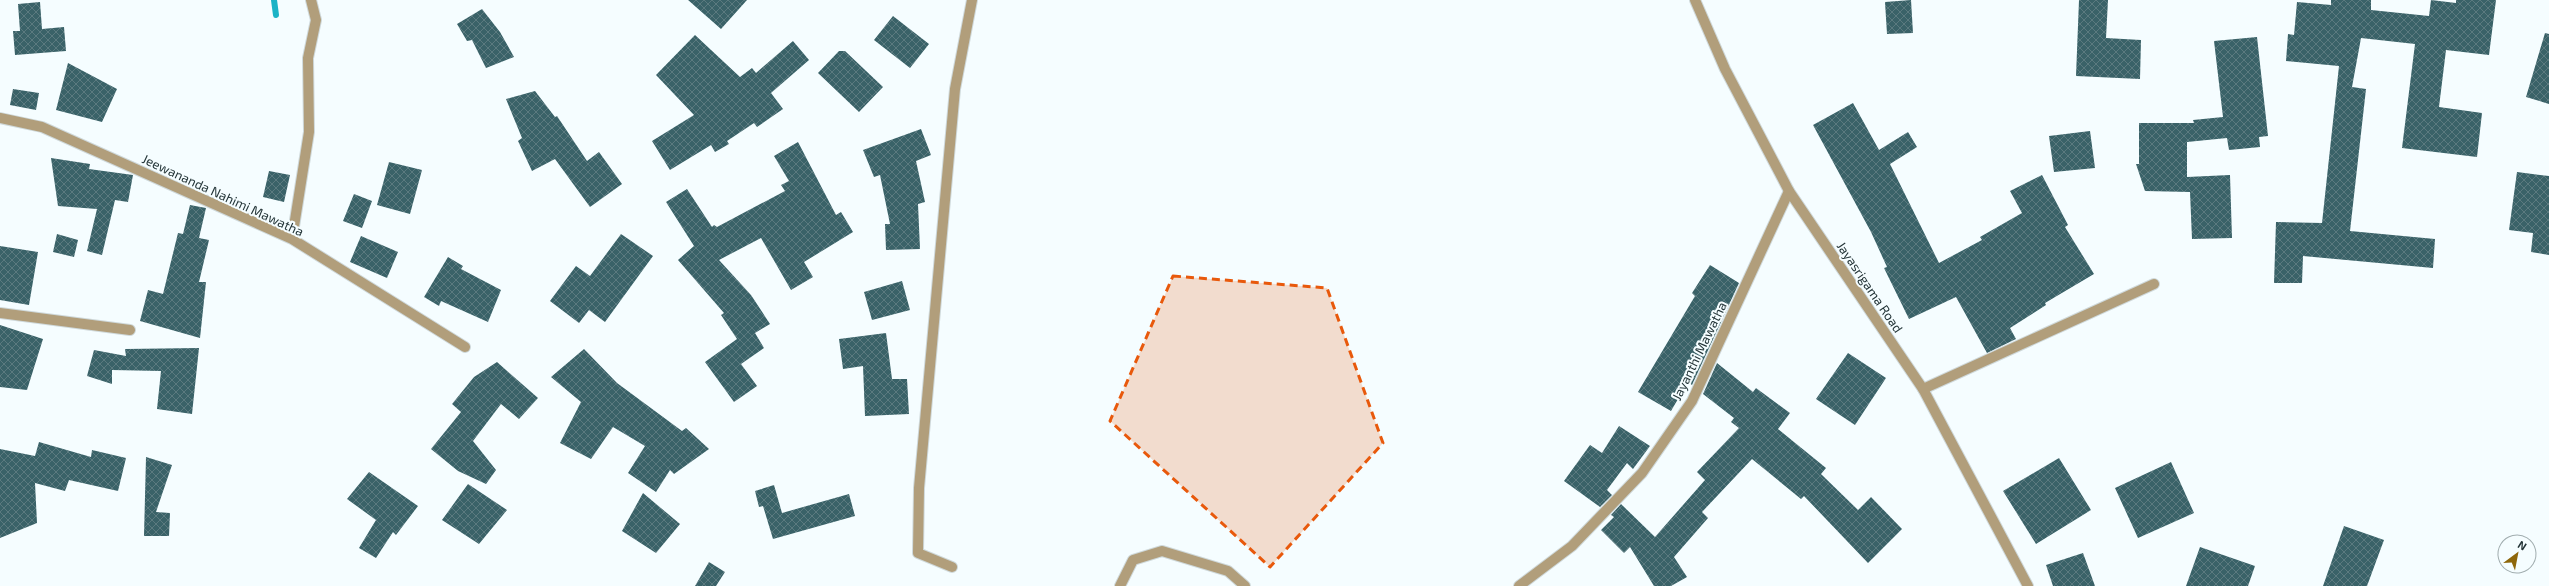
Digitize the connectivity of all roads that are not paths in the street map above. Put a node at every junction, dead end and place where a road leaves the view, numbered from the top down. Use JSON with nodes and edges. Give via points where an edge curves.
{"nodes":[{"id":1,"x":311,"y":0,"type":"edge"},
{"id":2,"x":972,"y":0,"type":"edge"},
{"id":3,"x":1694,"y":0,"type":"edge"},
{"id":4,"x":0,"y":118,"type":"edge"},
{"id":5,"x":1789,"y":190,"type":"junction"},
{"id":6,"x":292,"y":239,"type":"junction"},
{"id":7,"x":2154,"y":284,"type":"dead end"},
{"id":8,"x":0,"y":313,"type":"edge"},
{"id":9,"x":130,"y":330,"type":"dead end"},
{"id":10,"x":465,"y":347,"type":"dead end"},
{"id":11,"x":1923,"y":389,"type":"junction"},
{"id":12,"x":952,"y":567,"type":"dead end"},
{"id":13,"x":1120,"y":586,"type":"edge"},
{"id":14,"x":1245,"y":586,"type":"edge"},
{"id":15,"x":1519,"y":586,"type":"edge"},
{"id":16,"x":2028,"y":586,"type":"edge"}],
"edges":[{"from":1,"to":6,"type":"street","via":[[316,20],[308,58],[309,132]]},
{"from":2,"to":12,"type":"street","via":[[955,89],[919,488],[918,553]]},
{"from":3,"to":5,"type":"street","name":"Jayasrigama Road","via":[[1725,69]]},
{"from":4,"to":6,"type":"street","name":"Jeewananda Nahimi Mawatha","via":[[42,127]]},
{"from":5,"to":11,"type":"street","name":"Jayasrigama Road"},
{"from":5,"to":15,"type":"street","name":"Jayanthi Mawatha","via":[[1692,400],[1642,473],[1572,546]]},
{"from":6,"to":10,"type":"street","name":"Jeewananda Nahimi Mawatha"},
{"from":7,"to":11,"type":"street"},
{"from":8,"to":9,"type":"street"},
{"from":11,"to":16,"type":"street","name":"Jayasrigama Road"},
{"from":13,"to":14,"type":"street","via":[[1133,560],[1162,551],[1228,571]]}]}
